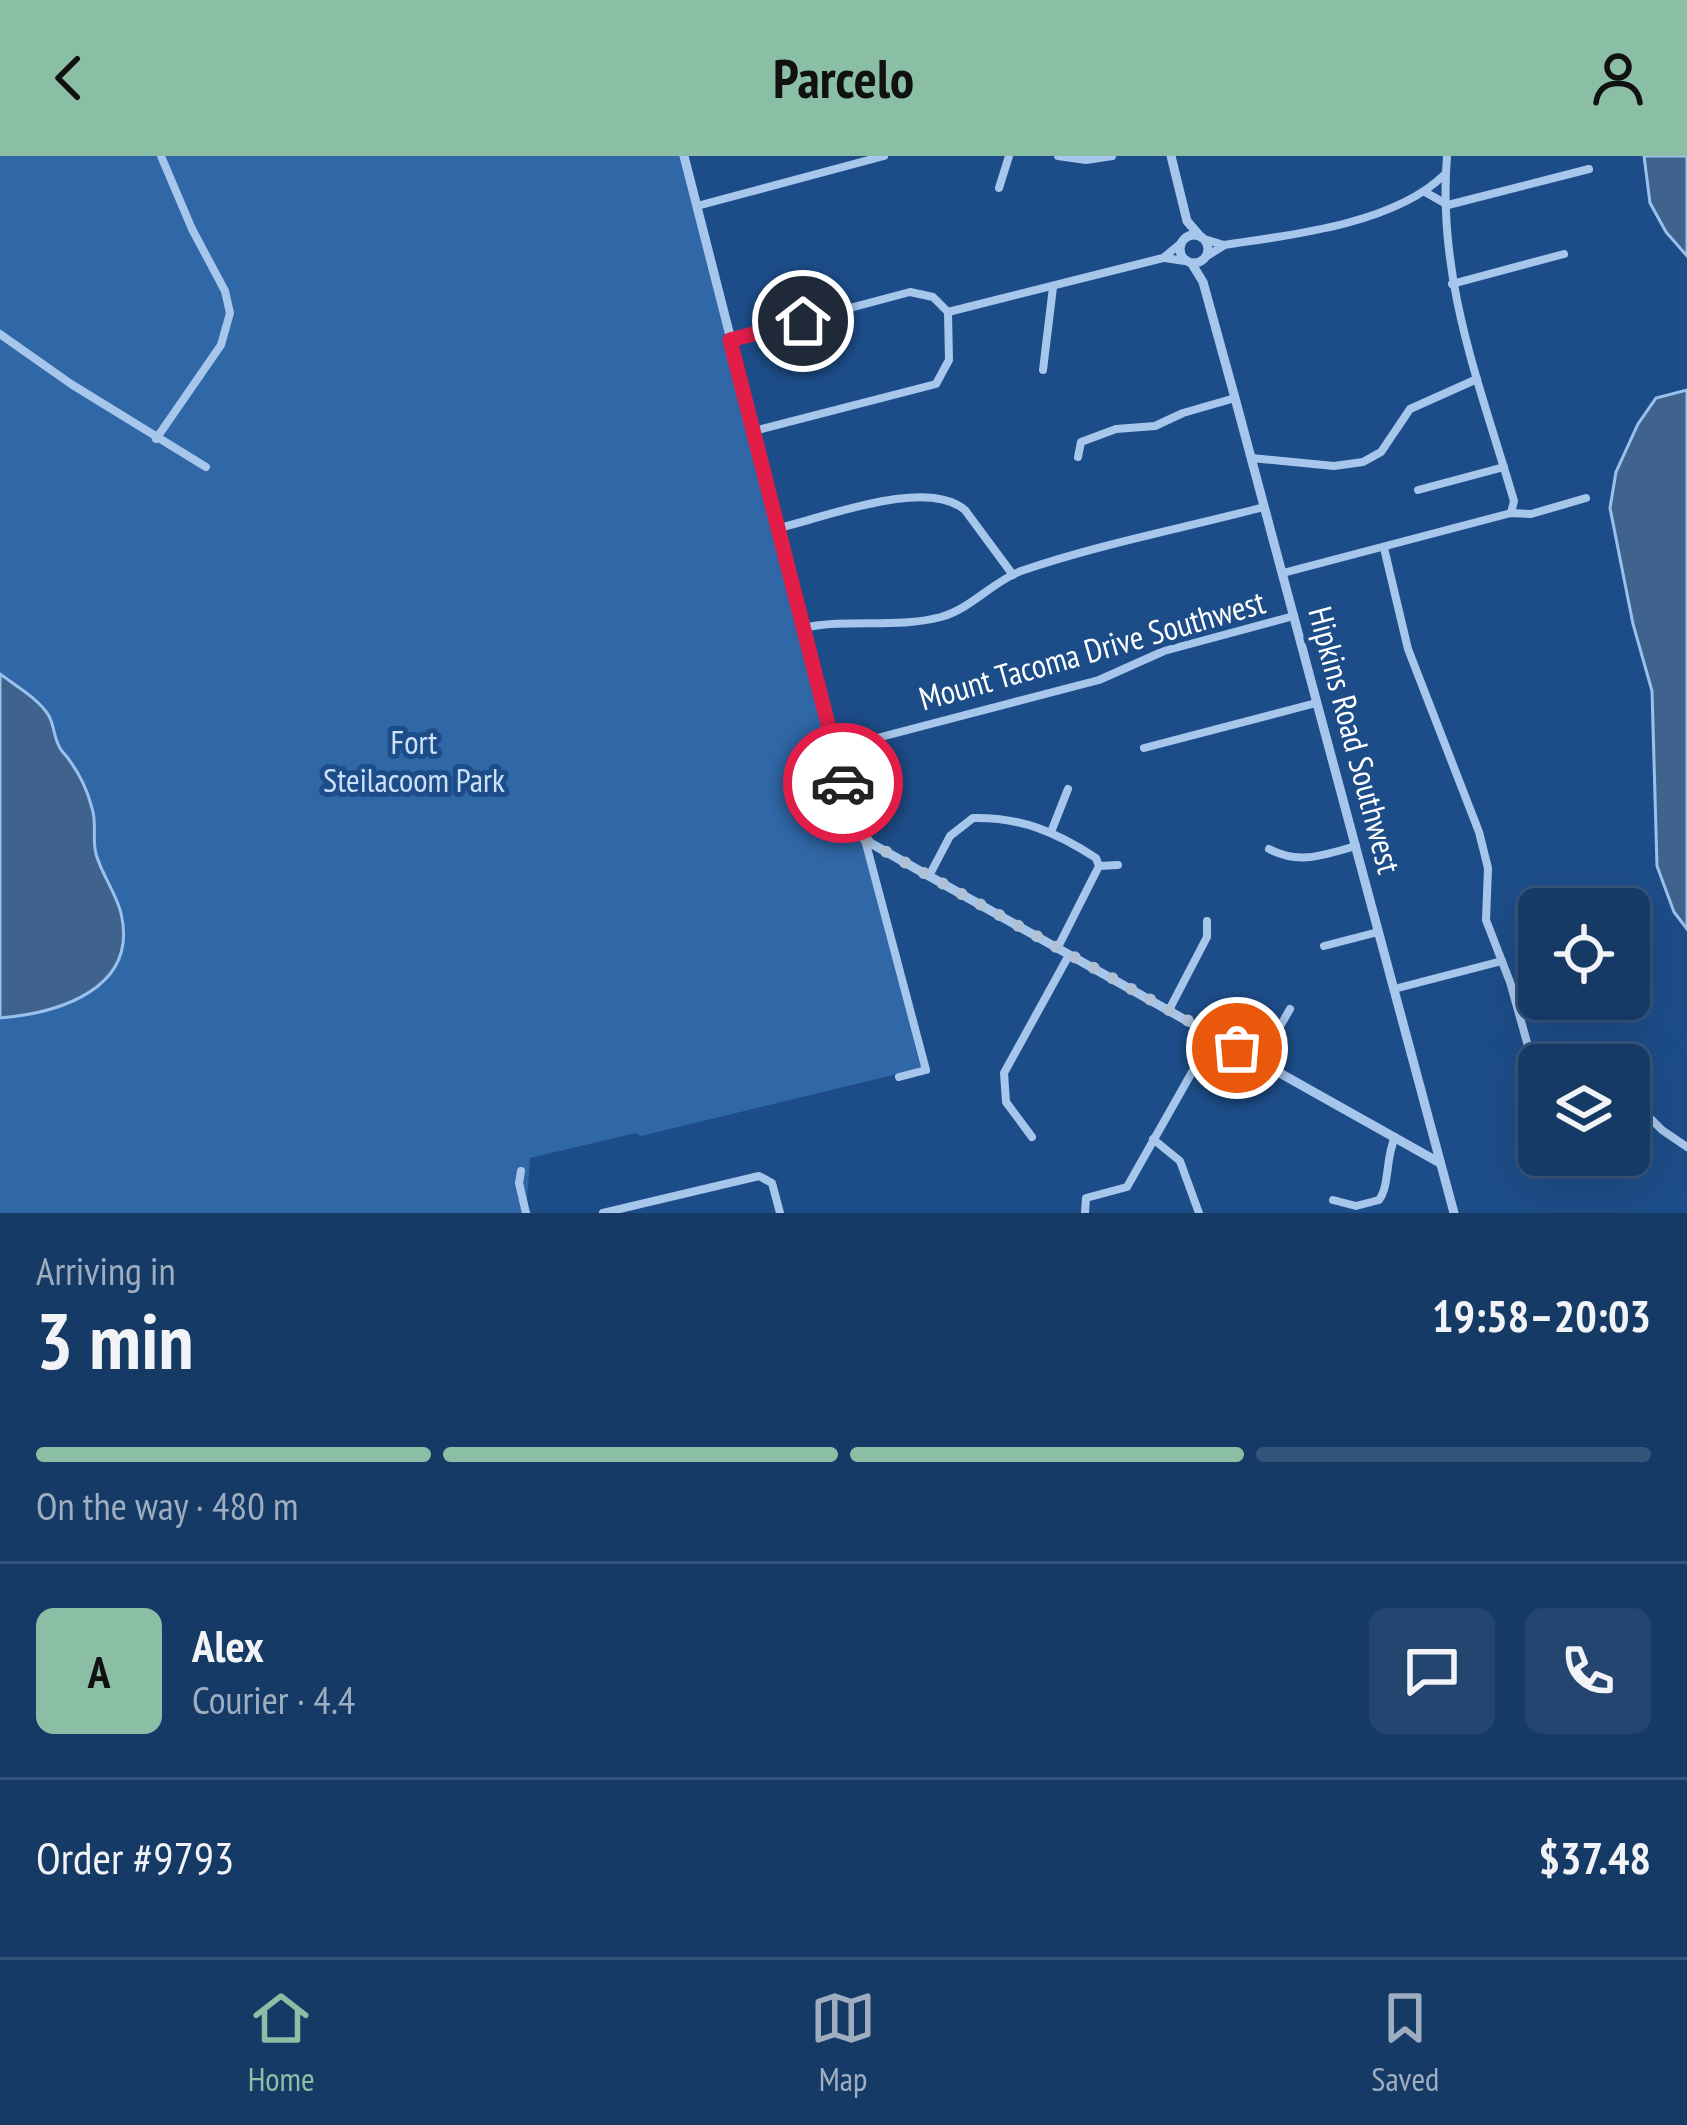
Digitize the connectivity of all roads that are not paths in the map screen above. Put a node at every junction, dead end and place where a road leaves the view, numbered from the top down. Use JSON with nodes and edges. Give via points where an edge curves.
{"nodes":[{"id":1,"x":161,"y":156,"type":"edge"},
{"id":2,"x":684,"y":156,"type":"edge"},
{"id":3,"x":884,"y":156,"type":"edge"},
{"id":4,"x":1009,"y":156,"type":"edge"},
{"id":5,"x":1058,"y":156,"type":"edge"},
{"id":6,"x":1112,"y":156,"type":"edge"},
{"id":7,"x":1171,"y":156,"type":"edge"},
{"id":8,"x":1447,"y":156,"type":"edge"},
{"id":9,"x":1589,"y":169,"type":"dead end"},
{"id":10,"x":1445,"y":174,"type":"junction"},
{"id":11,"x":999,"y":188,"type":"dead end"},
{"id":12,"x":1425,"y":193,"type":"junction"},
{"id":13,"x":697,"y":206,"type":"junction"},
{"id":14,"x":1448,"y":206,"type":"junction"},
{"id":15,"x":1187,"y":221,"type":"junction"},
{"id":16,"x":1202,"y":237,"type":"junction"},
{"id":17,"x":1181,"y":242,"type":"junction"},
{"id":18,"x":1224,"y":245,"type":"junction"},
{"id":19,"x":1564,"y":254,"type":"dead end"},
{"id":20,"x":1163,"y":258,"type":"junction"},
{"id":21,"x":1197,"y":260,"type":"junction"},
{"id":22,"x":1452,"y":284,"type":"junction"},
{"id":23,"x":1053,"y":287,"type":"junction"},
{"id":24,"x":948,"y":312,"type":"junction"},
{"id":25,"x":0,"y":334,"type":"edge"},
{"id":26,"x":730,"y":340,"type":"junction"},
{"id":27,"x":1043,"y":370,"type":"dead end"},
{"id":28,"x":1477,"y":379,"type":"junction"},
{"id":29,"x":1235,"y":398,"type":"junction"},
{"id":30,"x":754,"y":431,"type":"junction"},
{"id":31,"x":156,"y":439,"type":"junction"},
{"id":32,"x":1078,"y":457,"type":"dead end"},
{"id":33,"x":1251,"y":458,"type":"junction"},
{"id":34,"x":1504,"y":466,"type":"junction"},
{"id":35,"x":206,"y":467,"type":"dead end"},
{"id":36,"x":1418,"y":490,"type":"dead end"},
{"id":37,"x":1586,"y":498,"type":"dead end"},
{"id":38,"x":1264,"y":507,"type":"junction"},
{"id":39,"x":1511,"y":513,"type":"junction"},
{"id":40,"x":779,"y":528,"type":"junction"},
{"id":41,"x":1384,"y":548,"type":"junction"},
{"id":42,"x":1283,"y":573,"type":"junction"},
{"id":43,"x":1012,"y":575,"type":"junction"},
{"id":44,"x":1294,"y":616,"type":"junction"},
{"id":45,"x":802,"y":628,"type":"junction"},
{"id":46,"x":1316,"y":703,"type":"junction"},
{"id":47,"x":1144,"y":748,"type":"dead end"},
{"id":48,"x":834,"y":749,"type":"junction"},
{"id":49,"x":1068,"y":789,"type":"dead end"},
{"id":50,"x":1051,"y":832,"type":"junction"},
{"id":51,"x":865,"y":840,"type":"junction"},
{"id":52,"x":1356,"y":846,"type":"junction"},
{"id":53,"x":1269,"y":849,"type":"dead end"},
{"id":54,"x":1118,"y":865,"type":"dead end"},
{"id":55,"x":1099,"y":866,"type":"junction"},
{"id":56,"x":928,"y":876,"type":"junction"},
{"id":57,"x":1207,"y":921,"type":"dead end"},
{"id":58,"x":1378,"y":932,"type":"junction"},
{"id":59,"x":1058,"y":946,"type":"junction"},
{"id":60,"x":1324,"y":946,"type":"dead end"},
{"id":61,"x":1070,"y":954,"type":"junction"},
{"id":62,"x":1502,"y":962,"type":"junction"},
{"id":63,"x":1394,"y":989,"type":"junction"},
{"id":64,"x":1290,"y":1009,"type":"dead end"},
{"id":65,"x":1169,"y":1010,"type":"junction"},
{"id":66,"x":1213,"y":1034,"type":"junction"},
{"id":67,"x":1527,"y":1044,"type":"edge"},
{"id":68,"x":1261,"y":1061,"type":"junction"},
{"id":69,"x":899,"y":1077,"type":"dead end"},
{"id":70,"x":1650,"y":1118,"type":"edge"},
{"id":71,"x":1032,"y":1137,"type":"dead end"},
{"id":72,"x":1395,"y":1137,"type":"junction"},
{"id":73,"x":1153,"y":1139,"type":"junction"},
{"id":74,"x":1687,"y":1147,"type":"edge"},
{"id":75,"x":1440,"y":1163,"type":"junction"},
{"id":76,"x":521,"y":1171,"type":"dead end"},
{"id":77,"x":1333,"y":1200,"type":"dead end"},
{"id":78,"x":526,"y":1213,"type":"edge"},
{"id":79,"x":603,"y":1213,"type":"edge"},
{"id":80,"x":779,"y":1213,"type":"edge"},
{"id":81,"x":1085,"y":1213,"type":"edge"},
{"id":82,"x":1199,"y":1213,"type":"edge"},
{"id":83,"x":1454,"y":1213,"type":"edge"}],
"edges":[{"from":1,"to":31,"type":"street","via":[[230,313],[221,345]]},
{"from":2,"to":13,"type":"street"},
{"from":3,"to":13,"type":"street"},
{"from":4,"to":11,"type":"street"},
{"from":5,"to":6,"type":"street"},
{"from":7,"to":15,"type":"street"},
{"from":8,"to":10,"type":"street"},
{"from":9,"to":14,"type":"street"},
{"from":10,"to":12,"type":"street"},
{"from":10,"to":14,"type":"street"},
{"from":12,"to":14,"type":"street"},
{"from":12,"to":18,"type":"street","via":[[1362,218]]},
{"from":13,"to":26,"type":"street"},
{"from":14,"to":22,"type":"street"},
{"from":15,"to":16,"type":"street"},
{"from":15,"to":17,"type":"street"},
{"from":16,"to":17,"type":"street"},
{"from":16,"to":18,"type":"street"},
{"from":16,"to":21,"type":"street","via":[[1208,247]]},
{"from":17,"to":20,"type":"street"},
{"from":17,"to":21,"type":"street","via":[[1180,254]]},
{"from":18,"to":21,"type":"street"},
{"from":19,"to":22,"type":"street"},
{"from":20,"to":21,"type":"street"},
{"from":20,"to":23,"type":"street"},
{"from":21,"to":29,"type":"street","name":"Hipkins Road Southwest"},
{"from":22,"to":28,"type":"street"},
{"from":23,"to":24,"type":"street"},
{"from":23,"to":27,"type":"street"},
{"from":24,"to":26,"type":"street","via":[[933,297],[910,292]]},
{"from":24,"to":30,"type":"street","via":[[950,360],[936,384]]},
{"from":25,"to":31,"type":"street"},
{"from":26,"to":30,"type":"street"},
{"from":28,"to":33,"type":"street","via":[[1410,409],[1382,452],[1363,462]]},
{"from":28,"to":34,"type":"street"},
{"from":29,"to":32,"type":"street","via":[[1147,428],[1102,432],[1081,442]]},
{"from":29,"to":33,"type":"street","name":"Hipkins Road Southwest"},
{"from":30,"to":40,"type":"street"},
{"from":31,"to":35,"type":"street"},
{"from":33,"to":38,"type":"street","name":"Hipkins Road Southwest"},
{"from":34,"to":36,"type":"street"},
{"from":34,"to":39,"type":"street"},
{"from":37,"to":39,"type":"street","name":"Mount Tacoma Drive Southwest"},
{"from":38,"to":42,"type":"street","name":"Hipkins Road Southwest"},
{"from":38,"to":43,"type":"street"},
{"from":39,"to":41,"type":"street","name":"Mount Tacoma Drive Southwest"},
{"from":40,"to":43,"type":"street","via":[[909,496],[938,498],[965,510]]},
{"from":40,"to":45,"type":"street"},
{"from":41,"to":42,"type":"street","name":"Mount Tacoma Drive Southwest"},
{"from":41,"to":62,"type":"street","via":[[1408,649],[1479,832],[1488,868],[1486,920]]},
{"from":42,"to":44,"type":"street","name":"Hipkins Road Southwest"},
{"from":43,"to":45,"type":"street","via":[[941,617]]},
{"from":44,"to":46,"type":"street","name":"Hipkins Road Southwest"},
{"from":44,"to":48,"type":"street","name":"Mount Tacoma Drive Southwest","via":[[1164,651],[1099,680]]},
{"from":45,"to":48,"type":"street"},
{"from":46,"to":47,"type":"street"},
{"from":46,"to":52,"type":"street","name":"Hipkins Road Southwest"},
{"from":48,"to":51,"type":"street","via":[[851,819]]},
{"from":49,"to":50,"type":"street"},
{"from":50,"to":55,"type":"street"},
{"from":50,"to":56,"type":"street","via":[[973,818],[950,836]]},
{"from":51,"to":56,"type":"street"},
{"from":51,"to":69,"type":"street","via":[[926,1070]]},
{"from":52,"to":53,"type":"street","via":[[1307,860]]},
{"from":52,"to":58,"type":"street","name":"Hipkins Road Southwest"},
{"from":54,"to":55,"type":"street"},
{"from":55,"to":59,"type":"street"},
{"from":56,"to":59,"type":"street"},
{"from":57,"to":65,"type":"street","via":[[1207,937]]},
{"from":58,"to":60,"type":"street"},
{"from":58,"to":63,"type":"street","name":"Hipkins Road Southwest"},
{"from":59,"to":61,"type":"street"},
{"from":61,"to":65,"type":"street"},
{"from":61,"to":71,"type":"street","via":[[1004,1073],[1006,1102]]},
{"from":62,"to":63,"type":"street"},
{"from":62,"to":67,"type":"street"},
{"from":63,"to":75,"type":"street","name":"Hipkins Road Southwest"},
{"from":64,"to":68,"type":"street"},
{"from":65,"to":66,"type":"street"},
{"from":66,"to":68,"type":"street"},
{"from":66,"to":73,"type":"street"},
{"from":68,"to":72,"type":"street"},
{"from":70,"to":74,"type":"street"},
{"from":72,"to":75,"type":"street"},
{"from":72,"to":77,"type":"street","via":[[1379,1200]]},
{"from":73,"to":81,"type":"street","via":[[1126,1187],[1084,1201]]},
{"from":73,"to":82,"type":"street","via":[[1180,1161]]},
{"from":75,"to":83,"type":"street","name":"Hipkins Road Southwest"},
{"from":76,"to":78,"type":"street"},
{"from":79,"to":80,"type":"street","via":[[762,1176],[772,1183]]}]}
